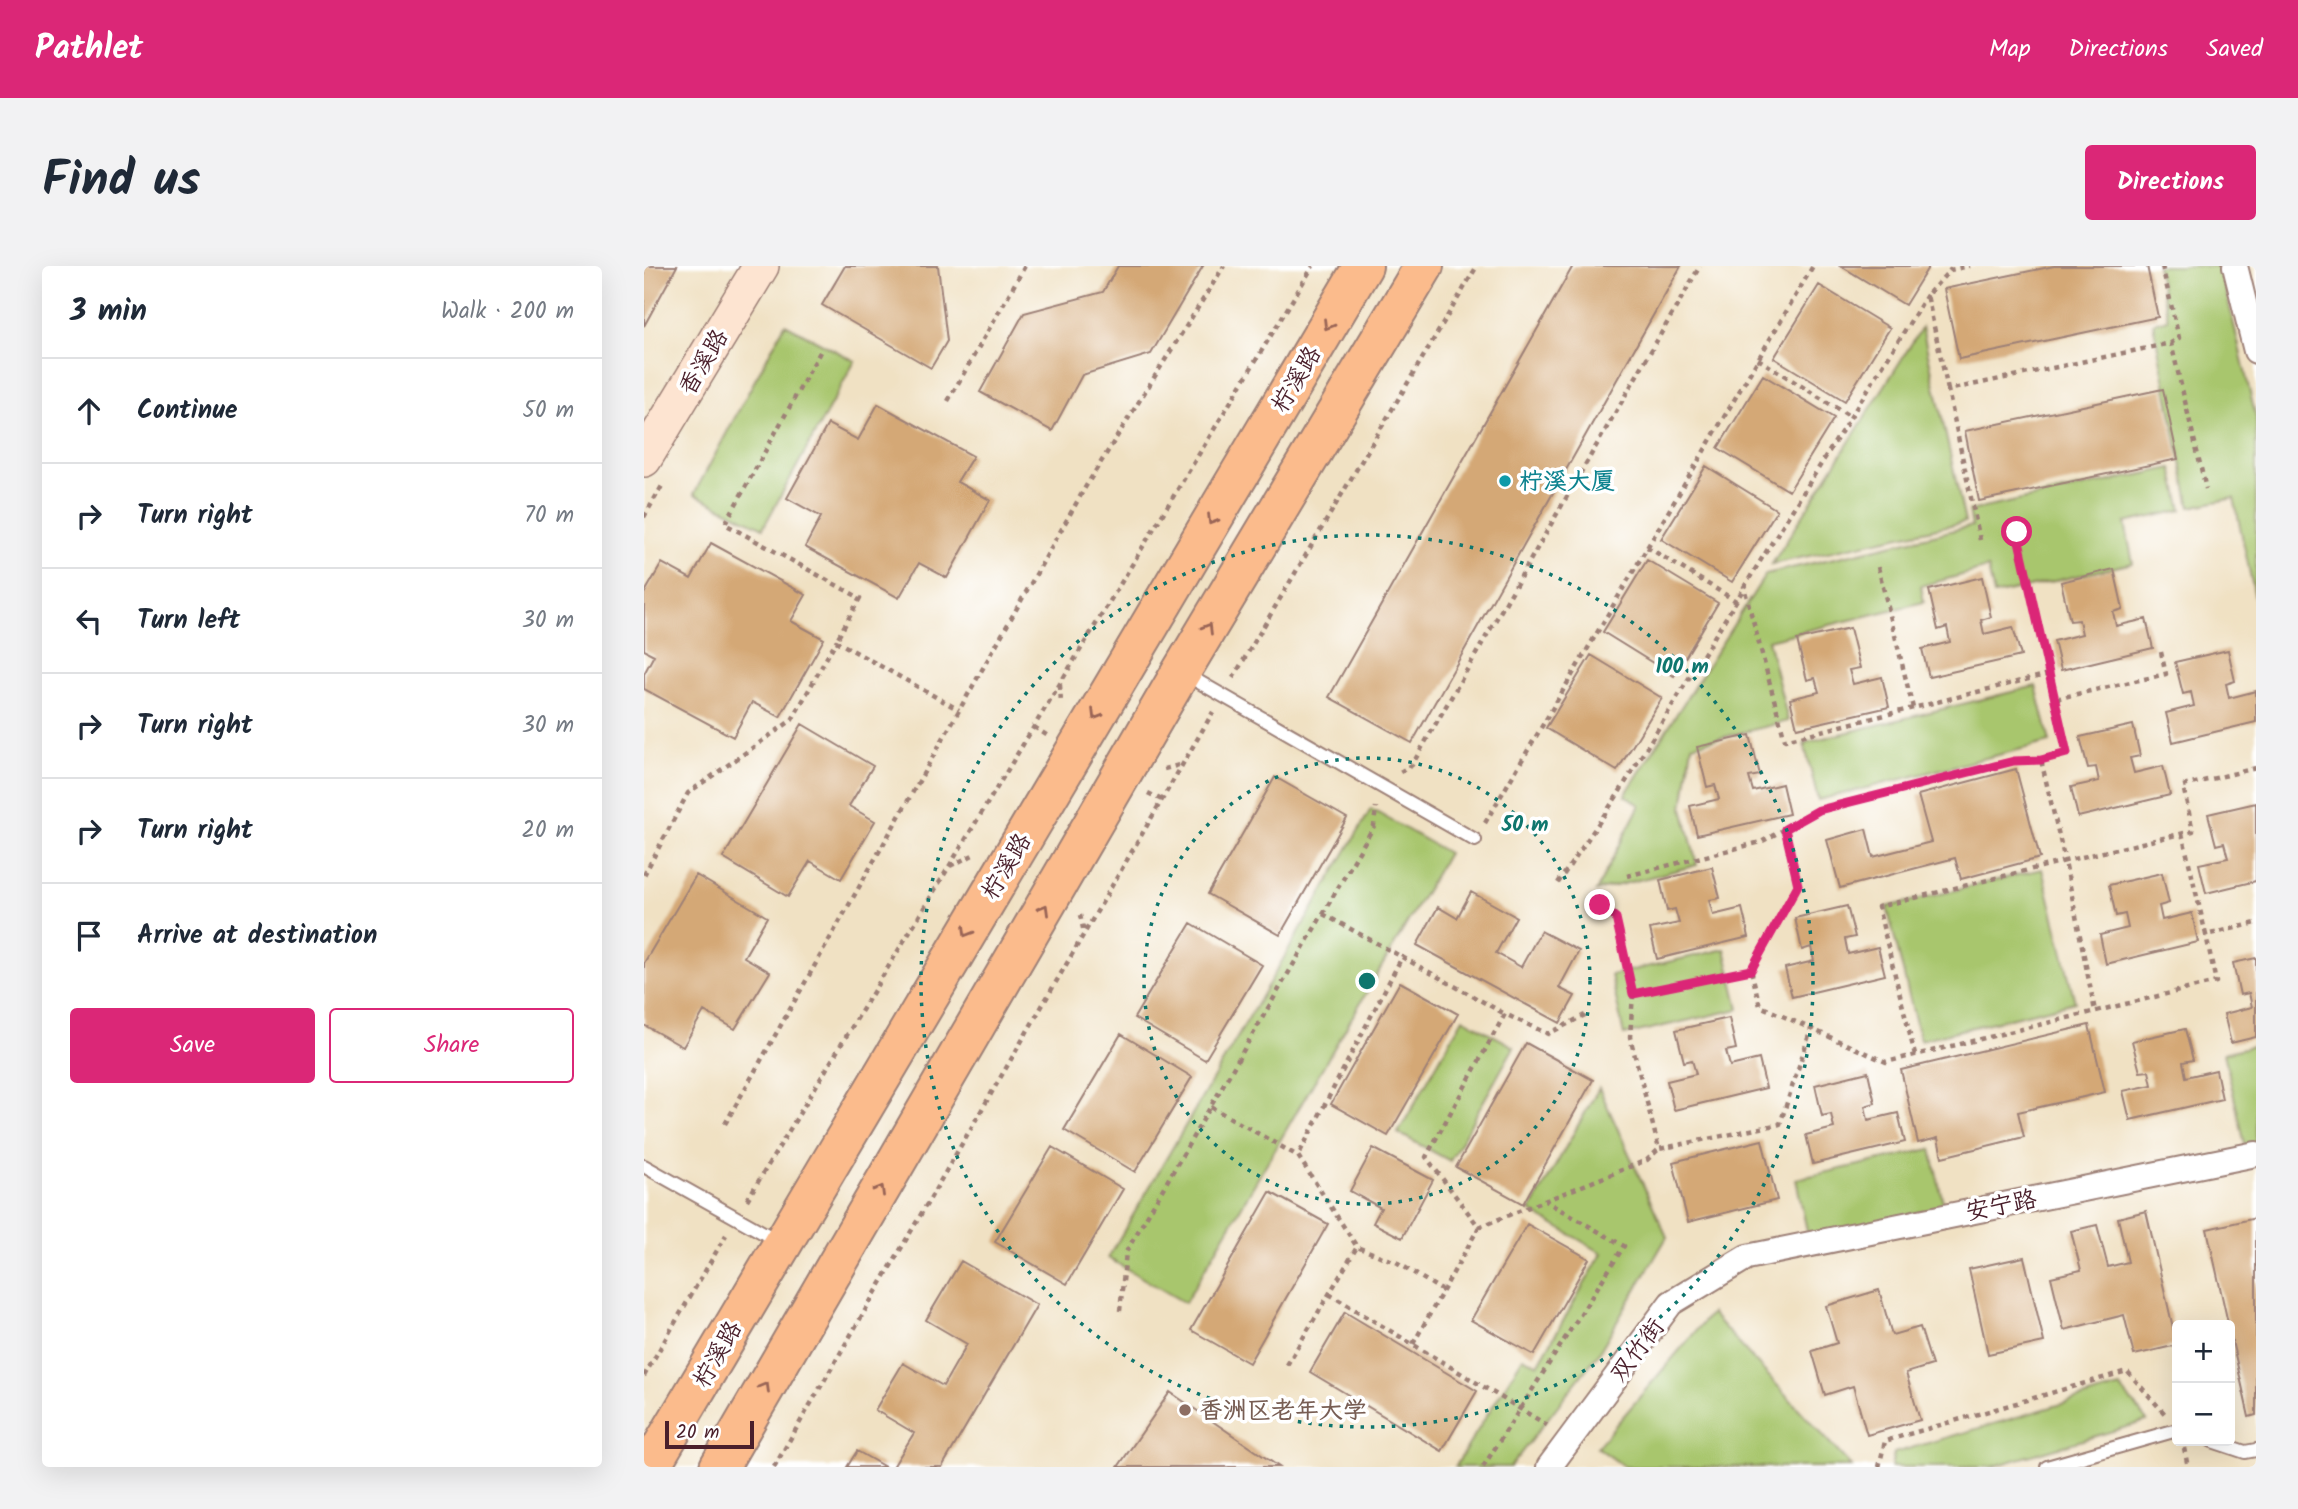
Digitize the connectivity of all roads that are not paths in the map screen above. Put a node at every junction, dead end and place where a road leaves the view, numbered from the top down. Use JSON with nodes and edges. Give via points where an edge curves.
{"nodes":[{"id":1,"x":761,"y":266,"type":"edge"},
{"id":2,"x":1363,"y":266,"type":"edge"},
{"id":3,"x":1424,"y":266,"type":"edge"},
{"id":4,"x":2235,"y":266,"type":"edge"},
{"id":5,"x":2256,"y":351,"type":"edge"},
{"id":6,"x":644,"y":459,"type":"edge"},
{"id":7,"x":1181,"y":673,"type":"junction"},
{"id":8,"x":1475,"y":840,"type":"road end"},
{"id":9,"x":2256,"y":1154,"type":"edge"},
{"id":10,"x":644,"y":1166,"type":"edge"},
{"id":11,"x":781,"y":1243,"type":"junction"},
{"id":12,"x":1746,"y":1257,"type":"joint"},
{"id":13,"x":2172,"y":1431,"type":"edge"},
{"id":14,"x":2227,"y":1446,"type":"edge"},
{"id":15,"x":2256,"y":1450,"type":"edge"},
{"id":16,"x":650,"y":1467,"type":"edge"},
{"id":17,"x":719,"y":1467,"type":"edge"},
{"id":18,"x":1549,"y":1467,"type":"edge"},
{"id":19,"x":2047,"y":1467,"type":"edge"}],
"edges":[{"from":1,"to":6,"type":"street","name":"香溪路"},
{"from":2,"to":11,"type":"main road","name":"柠溪路","one_way":true},
{"from":7,"to":3,"type":"main road","one_way":true},
{"from":4,"to":5,"type":"street"},
{"from":7,"to":8,"type":"lane"},
{"from":17,"to":7,"type":"main road","one_way":true},
{"from":9,"to":12,"type":"street","name":"安宁路"},
{"from":10,"to":11,"type":"lane"},
{"from":11,"to":16,"type":"main road","name":"柠溪路"},
{"from":12,"to":18,"type":"street","name":"双竹街","via":[[1671,1303]]},
{"from":13,"to":19,"type":"lane"},
{"from":14,"to":15,"type":"lane"}]}
